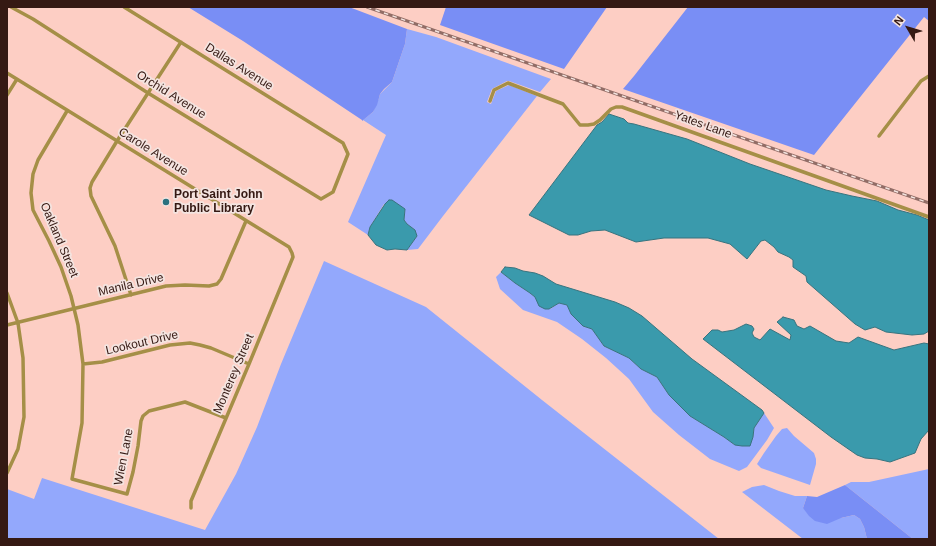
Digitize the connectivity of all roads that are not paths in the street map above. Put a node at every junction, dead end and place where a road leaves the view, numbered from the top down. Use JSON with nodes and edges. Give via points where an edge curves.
{"nodes":[{"id":1,"x":11,"y":7,"type":"edge"},
{"id":2,"x":124,"y":7,"type":"edge"},
{"id":3,"x":181,"y":42,"type":"junction"},
{"id":4,"x":7,"y":73,"type":"edge"},
{"id":5,"x":929,"y":76,"type":"edge"},
{"id":6,"x":17,"y":79,"type":"junction"},
{"id":7,"x":148,"y":93,"type":"junction"},
{"id":8,"x":7,"y":95,"type":"edge"},
{"id":9,"x":490,"y":101,"type":"dead end"},
{"id":10,"x":67,"y":110,"type":"junction"},
{"id":11,"x":879,"y":136,"type":"dead end"},
{"id":12,"x":117,"y":141,"type":"junction"},
{"id":13,"x":321,"y":199,"type":"joint"},
{"id":14,"x":929,"y":217,"type":"edge"},
{"id":15,"x":246,"y":221,"type":"junction"},
{"id":16,"x":289,"y":248,"type":"joint"},
{"id":17,"x":7,"y":294,"type":"edge"},
{"id":18,"x":131,"y":295,"type":"junction"},
{"id":19,"x":73,"y":308,"type":"junction"},
{"id":20,"x":18,"y":322,"type":"junction"},
{"id":21,"x":7,"y":325,"type":"edge"},
{"id":22,"x":83,"y":364,"type":"junction"},
{"id":23,"x":250,"y":364,"type":"junction"},
{"id":24,"x":226,"y":418,"type":"junction"},
{"id":25,"x":7,"y":473,"type":"edge"},
{"id":26,"x":127,"y":494,"type":"joint"},
{"id":27,"x":191,"y":508,"type":"dead end"}],
"edges":[{"from":1,"to":7,"type":"street","name":"Orchid Avenue"},
{"from":2,"to":3,"type":"street","name":"Dallas Avenue"},
{"from":3,"to":7,"type":"street"},
{"from":3,"to":13,"type":"street","name":"Dallas Avenue","via":[[343,143],[348,154],[333,192]]},
{"from":4,"to":6,"type":"street","name":"Carole Avenue"},
{"from":5,"to":11,"type":"street","via":[[921,81]]},
{"from":6,"to":8,"type":"street"},
{"from":6,"to":10,"type":"street","name":"Carole Avenue"},
{"from":7,"to":12,"type":"street"},
{"from":7,"to":13,"type":"street","name":"Orchid Avenue"},
{"from":9,"to":14,"type":"street","name":"Yates Lane","via":[[494,90],[508,83],[563,104],[580,125],[594,124],[611,109],[622,107]]},
{"from":10,"to":12,"type":"street","name":"Carole Avenue"},
{"from":10,"to":19,"type":"street","name":"Oakland Street","via":[[38,160],[31,193],[33,210],[61,268]]},
{"from":12,"to":15,"type":"street","name":"Carole Avenue"},
{"from":12,"to":18,"type":"street","via":[[90,188],[91,196],[116,246]]},
{"from":15,"to":16,"type":"street","name":"Carole Avenue"},
{"from":15,"to":18,"type":"street","name":"Manila Drive","via":[[217,284],[166,286]]},
{"from":16,"to":23,"type":"street","name":"Monterey Street","via":[[293,257]]},
{"from":17,"to":20,"type":"street"},
{"from":18,"to":19,"type":"street","name":"Manila Drive"},
{"from":19,"to":20,"type":"street","name":"Manila Drive"},
{"from":19,"to":22,"type":"street","name":"Oakland Street"},
{"from":20,"to":21,"type":"street","name":"Manila Drive"},
{"from":20,"to":25,"type":"street","via":[[23,358],[24,417],[18,449]]},
{"from":22,"to":23,"type":"street","name":"Lookout Drive","via":[[190,343],[211,348]]},
{"from":22,"to":26,"type":"street","name":"Oakland Street","via":[[82,423],[72,479]]},
{"from":23,"to":24,"type":"street","name":"Monterey Street"},
{"from":24,"to":26,"type":"street","name":"Wien Lane","via":[[185,402],[149,411],[141,421],[137,453]]},
{"from":24,"to":27,"type":"street","name":"Monterey Street","via":[[191,501]]}]}
